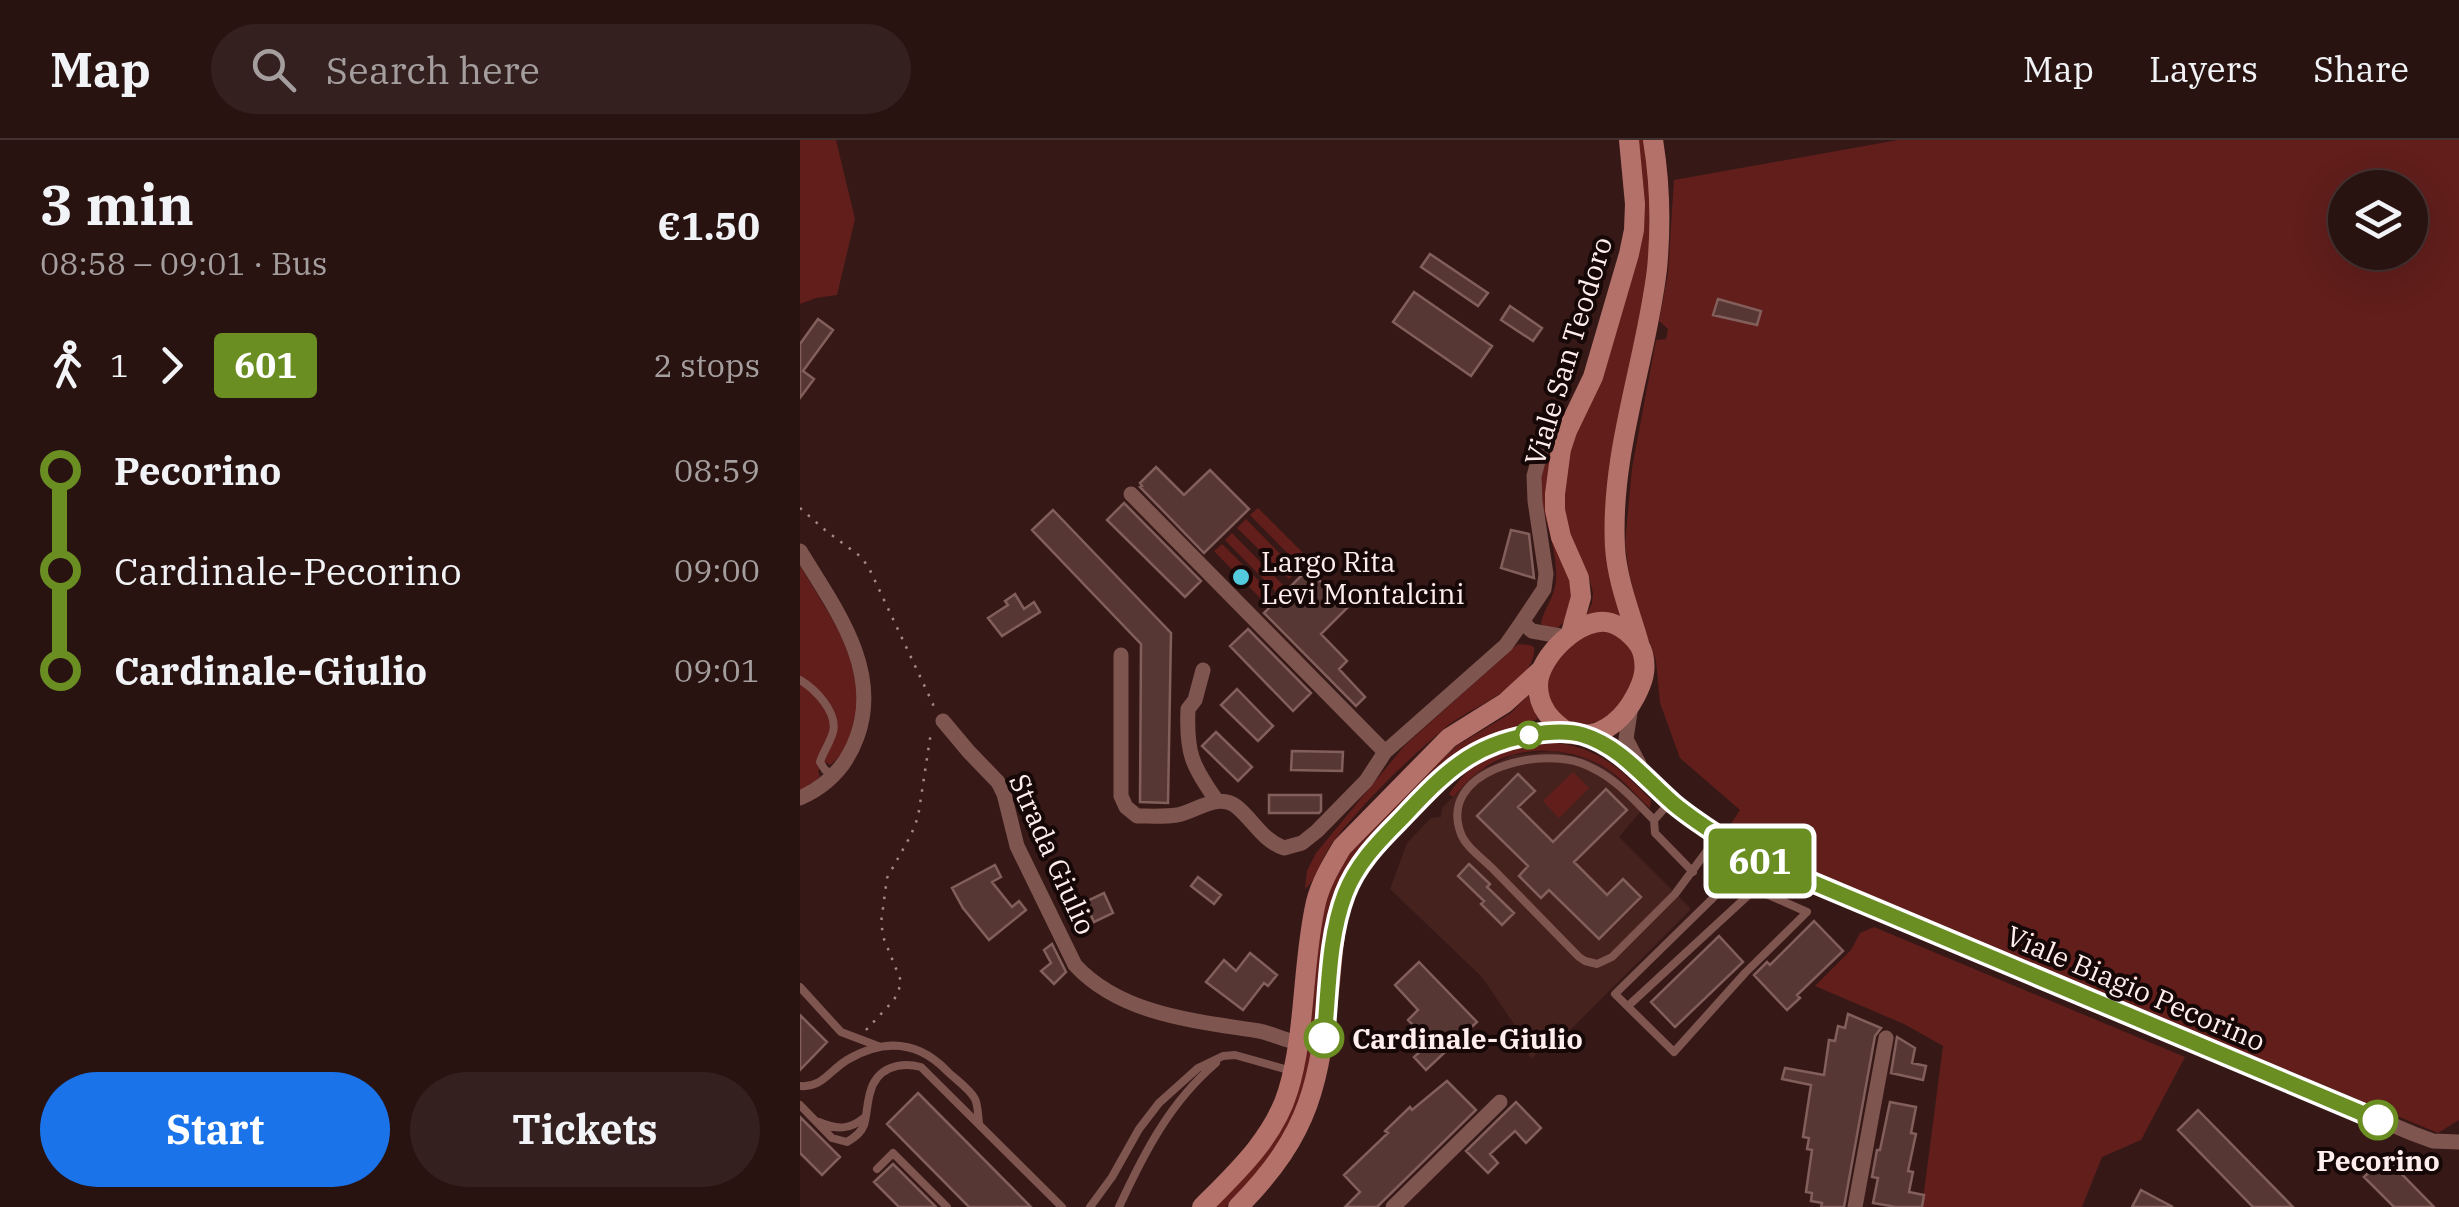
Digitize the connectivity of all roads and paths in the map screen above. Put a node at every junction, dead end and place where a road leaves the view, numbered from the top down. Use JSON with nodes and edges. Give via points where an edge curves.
{"nodes":[{"id":1,"x":1629,"y":140,"type":"edge"},
{"id":2,"x":1653,"y":140,"type":"edge"},
{"id":3,"x":1550,"y":418,"type":"dead end"},
{"id":4,"x":1131,"y":494,"type":"dead end"},
{"id":5,"x":800,"y":508,"type":"edge"},
{"id":6,"x":800,"y":551,"type":"edge"},
{"id":7,"x":1527,"y":627,"type":"junction"},
{"id":8,"x":1569,"y":635,"type":"junction"},
{"id":9,"x":1640,"y":644,"type":"junction"},
{"id":10,"x":1121,"y":656,"type":"dead end"},
{"id":11,"x":1542,"y":668,"type":"junction"},
{"id":12,"x":1203,"y":670,"type":"dead end"},
{"id":13,"x":800,"y":680,"type":"edge"},
{"id":14,"x":1631,"y":705,"type":"junction"},
{"id":15,"x":936,"y":720,"type":"junction"},
{"id":16,"x":1576,"y":734,"type":"junction"},
{"id":17,"x":1385,"y":752,"type":"junction"},
{"id":18,"x":834,"y":775,"type":"junction"},
{"id":19,"x":1646,"y":776,"type":"junction"},
{"id":20,"x":800,"y":798,"type":"edge"},
{"id":21,"x":1217,"y":801,"type":"junction"},
{"id":22,"x":1671,"y":801,"type":"junction"},
{"id":23,"x":1654,"y":820,"type":"junction"},
{"id":24,"x":1718,"y":836,"type":"junction"},
{"id":25,"x":1750,"y":856,"type":"junction"},
{"id":26,"x":1693,"y":872,"type":"junction"},
{"id":27,"x":800,"y":988,"type":"edge"},
{"id":28,"x":1628,"y":1006,"type":"junction"},
{"id":29,"x":864,"y":1032,"type":"dead end"},
{"id":30,"x":1886,"y":1038,"type":"dead end"},
{"id":31,"x":1297,"y":1042,"type":"junction"},
{"id":32,"x":879,"y":1047,"type":"junction"},
{"id":33,"x":1223,"y":1056,"type":"junction"},
{"id":34,"x":1292,"y":1071,"type":"junction"},
{"id":35,"x":800,"y":1086,"type":"edge"},
{"id":36,"x":1500,"y":1102,"type":"dead end"},
{"id":37,"x":800,"y":1105,"type":"edge"},
{"id":38,"x":979,"y":1123,"type":"junction"},
{"id":39,"x":2433,"y":1142,"type":"junction"},
{"id":40,"x":2459,"y":1142,"type":"edge"},
{"id":41,"x":2459,"y":1154,"type":"edge"},
{"id":42,"x":877,"y":1169,"type":"dead end"},
{"id":43,"x":947,"y":1207,"type":"edge"},
{"id":44,"x":1062,"y":1207,"type":"edge"},
{"id":45,"x":1090,"y":1207,"type":"edge"},
{"id":46,"x":1118,"y":1207,"type":"edge"},
{"id":47,"x":1202,"y":1207,"type":"edge"},
{"id":48,"x":1238,"y":1207,"type":"edge"},
{"id":49,"x":1393,"y":1207,"type":"edge"},
{"id":50,"x":1856,"y":1207,"type":"edge"}],
"edges":[{"from":1,"to":8,"type":"main road","name":"Viale San Teodoro","via":[[1629,254],[1593,377],[1566,431],[1554,494],[1561,537],[1580,578],[1582,598]]},
{"from":2,"to":9,"type":"main road","via":[[1656,269],[1616,480],[1617,568]]},
{"from":3,"to":7,"type":"street","via":[[1534,476],[1546,574]]},
{"from":4,"to":17,"type":"street"},
{"from":5,"to":15,"type":"path","via":[[870,568]]},
{"from":6,"to":18,"type":"street","via":[[847,630],[864,682],[863,721]]},
{"from":7,"to":8,"type":"street"},
{"from":7,"to":11,"type":"street","via":[[1543,654]]},
{"from":7,"to":17,"type":"street"},
{"from":8,"to":9,"type":"main road","via":[[1592,622],[1611,623]]},
{"from":8,"to":11,"type":"main road"},
{"from":9,"to":14,"type":"main road","via":[[1645,675]]},
{"from":10,"to":21,"type":"street","via":[[1122,801],[1137,816],[1176,815]]},
{"from":11,"to":16,"type":"main road","via":[[1545,712]]},
{"from":11,"to":31,"type":"main road","via":[[1505,703],[1450,738],[1342,847],[1316,903]]},
{"from":12,"to":21,"type":"street","via":[[1188,709],[1190,754]]},
{"from":13,"to":18,"type":"lane","via":[[832,716],[820,762]]},
{"from":14,"to":16,"type":"main road","via":[[1607,728]]},
{"from":14,"to":19,"type":"street","via":[[1626,739]]},
{"from":15,"to":29,"type":"path","via":[[918,817],[888,878],[881,923],[899,990]]},
{"from":15,"to":31,"type":"street","name":"Strada Giulio","via":[[998,782],[1026,867],[1084,974],[1134,1004]]},
{"from":16,"to":19,"type":"street"},
{"from":16,"to":48,"type":"main road","via":[[1501,741],[1465,758],[1360,865],[1338,919],[1321,1061],[1308,1106],[1272,1170]]},
{"from":17,"to":21,"type":"street","via":[[1366,781],[1293,847],[1273,844],[1236,806]]},
{"from":18,"to":20,"type":"street"},
{"from":19,"to":22,"type":"street","name":"Viale Biagio Pecorino"},
{"from":22,"to":23,"type":"lane"},
{"from":22,"to":24,"type":"street","name":"Viale Biagio Pecorino"},
{"from":23,"to":26,"type":"lane","via":[[1655,833]]},
{"from":23,"to":26,"type":"lane","via":[[1608,776],[1556,758],[1524,759],[1489,772],[1457,812],[1463,839],[1590,963],[1612,957]]},
{"from":24,"to":25,"type":"street","name":"Viale Biagio Pecorino"},
{"from":24,"to":26,"type":"lane"},
{"from":25,"to":28,"type":"lane","via":[[1615,994]]},
{"from":25,"to":39,"type":"street","name":"Viale Biagio Pecorino"},
{"from":27,"to":32,"type":"lane","via":[[841,1032]]},
{"from":28,"to":28,"type":"lane","via":[[1674,1052],[1807,912],[1755,889]]},
{"from":30,"to":50,"type":"street"},
{"from":31,"to":34,"type":"main road"},
{"from":32,"to":35,"type":"lane","via":[[847,1060],[814,1086]]},
{"from":32,"to":38,"type":"lane","via":[[927,1053],[975,1099]]},
{"from":33,"to":34,"type":"lane"},
{"from":33,"to":45,"type":"lane","via":[[1158,1103]]},
{"from":33,"to":46,"type":"lane","via":[[1154,1134]]},
{"from":34,"to":47,"type":"main road","via":[[1288,1093],[1262,1140]]},
{"from":36,"to":49,"type":"street"},
{"from":37,"to":38,"type":"lane","via":[[832,1138],[846,1142],[859,1132],[882,1072],[913,1065]]},
{"from":38,"to":44,"type":"lane"},
{"from":39,"to":40,"type":"street","name":"Viale Biagio Pecorino"},
{"from":39,"to":41,"type":"street"},
{"from":42,"to":43,"type":"lane","via":[[893,1153]]}]}
